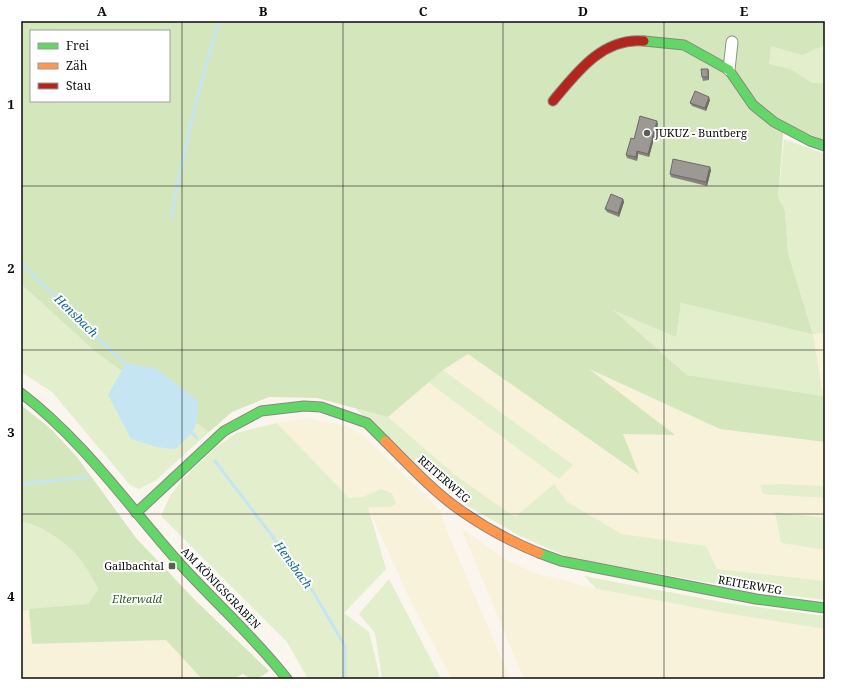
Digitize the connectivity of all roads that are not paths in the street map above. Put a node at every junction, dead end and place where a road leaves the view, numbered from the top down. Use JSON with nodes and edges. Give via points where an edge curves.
{"nodes":[{"id":1,"x":732,"y":42,"type":"dead end"},
{"id":2,"x":729,"y":70,"type":"junction"},
{"id":3,"x":553,"y":101,"type":"dead end"},
{"id":4,"x":825,"y":146,"type":"edge"},
{"id":5,"x":21,"y":393,"type":"edge"},
{"id":6,"x":136,"y":513,"type":"junction"},
{"id":7,"x":825,"y":608,"type":"edge"},
{"id":8,"x":287,"y":679,"type":"edge"}],
"edges":[{"from":1,"to":2,"type":"street"},
{"from":2,"to":3,"type":"street","via":[[684,45],[636,40],[615,44],[584,64]]},
{"from":2,"to":4,"type":"street","via":[[753,105],[774,122]]},
{"from":5,"to":6,"type":"street","name":"AM KÖNIGSGRABEN","via":[[47,413],[74,440]]},
{"from":6,"to":7,"type":"street","name":"REITERWEG","via":[[211,442],[246,418],[261,411],[281,408],[321,407],[367,423],[412,468],[460,510],[520,545],[561,561],[756,599]]},
{"from":6,"to":8,"type":"street","name":"AM KÖNIGSGRABEN","via":[[182,566],[266,652]]}]}
